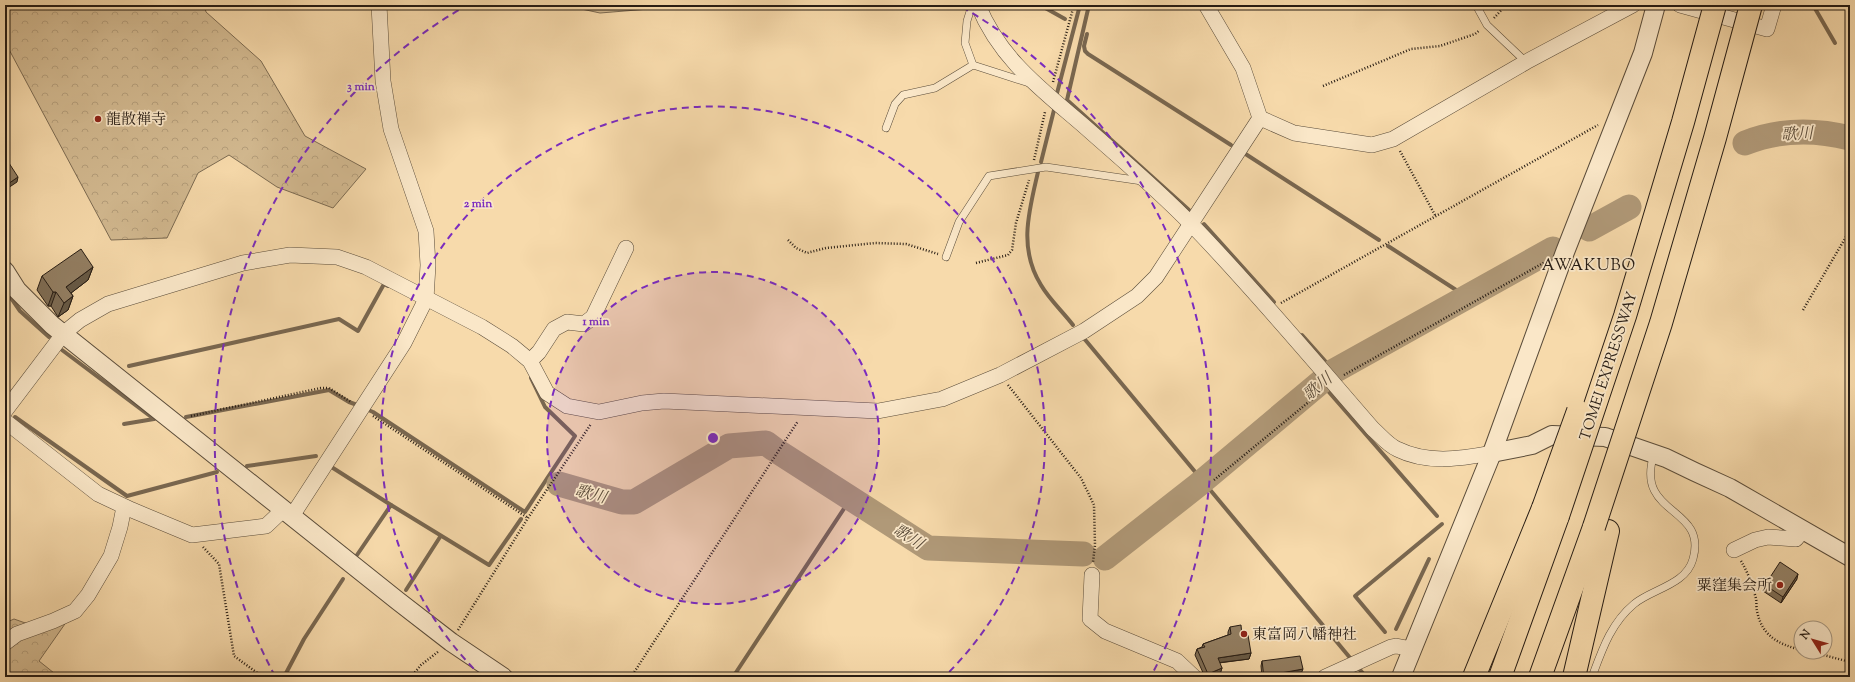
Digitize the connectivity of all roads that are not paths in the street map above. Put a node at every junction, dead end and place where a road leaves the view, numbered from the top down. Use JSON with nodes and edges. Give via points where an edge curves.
{"nodes":[{"id":1,"x":379,"y":5,"type":"edge"},
{"id":2,"x":972,"y":5,"type":"edge"},
{"id":3,"x":978,"y":5,"type":"edge"},
{"id":4,"x":1206,"y":5,"type":"edge"},
{"id":5,"x":1476,"y":5,"type":"edge"},
{"id":6,"x":1630,"y":5,"type":"edge"},
{"id":7,"x":1656,"y":5,"type":"edge"},
{"id":8,"x":1680,"y":5,"type":"edge"},
{"id":9,"x":1715,"y":5,"type":"edge"},
{"id":10,"x":1751,"y":5,"type":"edge"},
{"id":11,"x":1774,"y":5,"type":"edge"},
{"id":12,"x":1526,"y":62,"type":"junction"},
{"id":13,"x":973,"y":65,"type":"junction"},
{"id":14,"x":1034,"y":84,"type":"junction"},
{"id":15,"x":1260,"y":118,"type":"junction"},
{"id":16,"x":886,"y":128,"type":"dead end"},
{"id":17,"x":1148,"y":182,"type":"junction"},
{"id":18,"x":1191,"y":224,"type":"junction"},
{"id":19,"x":626,"y":248,"type":"dead end"},
{"id":20,"x":946,"y":257,"type":"road end"},
{"id":21,"x":5,"y":272,"type":"edge"},
{"id":22,"x":426,"y":299,"type":"junction"},
{"id":23,"x":64,"y":333,"type":"junction"},
{"id":24,"x":530,"y":361,"type":"junction"},
{"id":25,"x":5,"y":412,"type":"edge"},
{"id":26,"x":5,"y":421,"type":"edge"},
{"id":27,"x":1492,"y":453,"type":"junction"},
{"id":28,"x":1654,"y":454,"type":"junction"},
{"id":29,"x":124,"y":507,"type":"junction"},
{"id":30,"x":1551,"y":512,"type":"junction"},
{"id":31,"x":288,"y":513,"type":"junction"},
{"id":32,"x":1601,"y":529,"type":"junction"},
{"id":33,"x":1803,"y":530,"type":"junction"},
{"id":34,"x":1734,"y":550,"type":"road end"},
{"id":35,"x":1850,"y":557,"type":"edge"},
{"id":36,"x":1092,"y":575,"type":"road end"},
{"id":37,"x":5,"y":643,"type":"edge"},
{"id":38,"x":1412,"y":649,"type":"junction"},
{"id":39,"x":503,"y":677,"type":"edge"},
{"id":40,"x":1194,"y":677,"type":"edge"},
{"id":41,"x":1325,"y":677,"type":"edge"},
{"id":42,"x":1401,"y":677,"type":"edge"},
{"id":43,"x":1474,"y":677,"type":"edge"},
{"id":44,"x":1500,"y":677,"type":"edge"},
{"id":45,"x":1540,"y":677,"type":"edge"},
{"id":46,"x":1574,"y":677,"type":"edge"},
{"id":47,"x":1592,"y":677,"type":"edge"}],
"edges":[{"from":1,"to":22,"type":"street","via":[[384,81],[391,129],[426,231]]},
{"from":2,"to":13,"type":"lane","via":[[967,21],[965,43]]},
{"from":3,"to":14,"type":"street","via":[[999,43],[1020,71]]},
{"from":4,"to":15,"type":"street","via":[[1243,68]]},
{"from":5,"to":12,"type":"lane","via":[[1487,25]]},
{"from":6,"to":12,"type":"street"},
{"from":7,"to":27,"type":"street","via":[[1643,53],[1565,252]]},
{"from":8,"to":11,"type":"street","via":[[1767,29]]},
{"from":9,"to":30,"type":"highway","name":"TOMEI EXPRESSWAY","bridge":true,"via":[[1625,316]]},
{"from":10,"to":32,"type":"highway","bridge":true},
{"from":12,"to":15,"type":"street","via":[[1393,139],[1372,145],[1294,133]]},
{"from":13,"to":14,"type":"lane"},
{"from":13,"to":16,"type":"lane","via":[[935,88],[904,96],[895,104]]},
{"from":14,"to":17,"type":"street"},
{"from":15,"to":18,"type":"street"},
{"from":17,"to":18,"type":"street"},
{"from":17,"to":20,"type":"lane","via":[[1046,167],[988,176],[959,222]]},
{"from":18,"to":24,"type":"street","via":[[1156,277],[1137,296],[1084,330],[1000,374],[942,399],[905,407],[878,411],[664,401],[599,412],[567,406],[548,393]]},
{"from":18,"to":27,"type":"street","via":[[1373,429],[1397,449],[1430,458],[1454,460]]},
{"from":19,"to":24,"type":"street","via":[[593,317],[584,324],[567,322],[554,328]]},
{"from":21,"to":23,"type":"street","via":[[34,309]]},
{"from":22,"to":23,"type":"street","via":[[366,268],[337,257],[290,255],[243,263],[108,304],[80,320]]},
{"from":22,"to":24,"type":"street","via":[[482,327]]},
{"from":22,"to":31,"type":"street","via":[[404,342]]},
{"from":23,"to":25,"type":"street"},
{"from":23,"to":31,"type":"street"},
{"from":26,"to":29,"type":"street","via":[[98,494]]},
{"from":27,"to":28,"type":"street","via":[[1532,445],[1552,434],[1605,437]]},
{"from":27,"to":38,"type":"street"},
{"from":28,"to":33,"type":"street","via":[[1730,488]]},
{"from":28,"to":47,"type":"lane","via":[[1650,474],[1652,488],[1658,499],[1688,525],[1694,539],[1693,560],[1680,577],[1648,594],[1621,617],[1610,631]]},
{"from":29,"to":31,"type":"street","via":[[192,535],[266,526]]},
{"from":29,"to":37,"type":"street","via":[[111,556],[88,595],[75,611],[17,634]]},
{"from":30,"to":43,"type":"highway"},
{"from":30,"to":44,"type":"highway","name":"TOMEI EXPRESSWAY"},
{"from":31,"to":39,"type":"street","via":[[451,642]]},
{"from":32,"to":45,"type":"highway"},
{"from":32,"to":46,"type":"highway"},
{"from":33,"to":34,"type":"street","via":[[1796,539],[1768,537]]},
{"from":33,"to":35,"type":"street"},
{"from":36,"to":40,"type":"street","via":[[1090,619],[1105,631],[1177,662]]},
{"from":38,"to":41,"type":"street","via":[[1391,647]]},
{"from":38,"to":42,"type":"street"}]}
